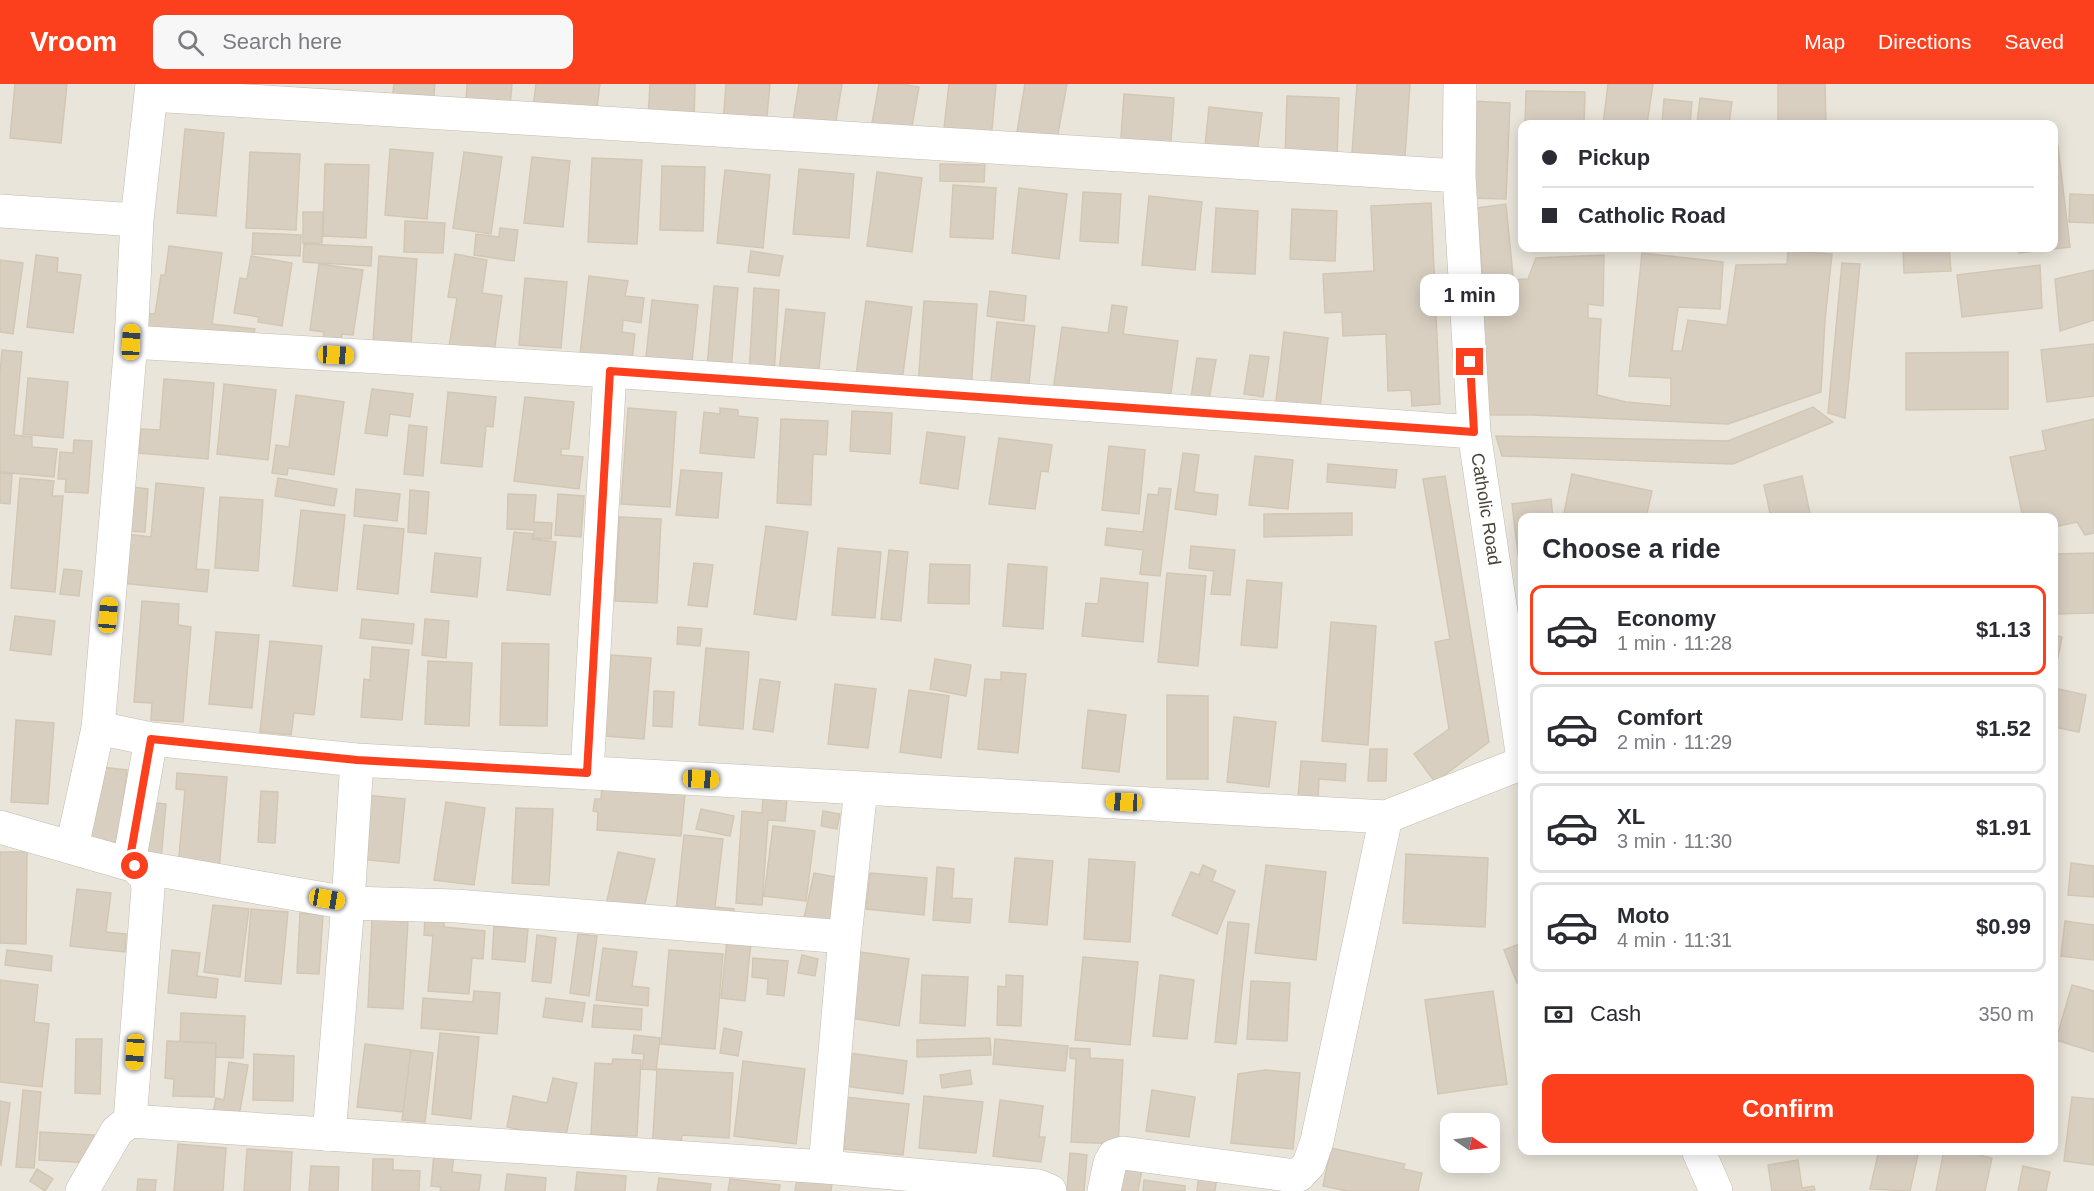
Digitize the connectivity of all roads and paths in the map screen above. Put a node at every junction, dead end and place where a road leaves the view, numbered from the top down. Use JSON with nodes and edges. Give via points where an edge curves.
{"nodes":[{"id":1,"x":1460,"y":84,"type":"edge"},
{"id":2,"x":152,"y":89,"type":"edge"},
{"id":3,"x":1459,"y":176,"type":"junction"},
{"id":4,"x":0,"y":211,"type":"edge"},
{"id":5,"x":137,"y":220,"type":"junction"},
{"id":6,"x":131,"y":342,"type":"junction"},
{"id":7,"x":610,"y":371,"type":"junction"},
{"id":8,"x":1474,"y":432,"type":"junction"},
{"id":9,"x":1518,"y":725,"type":"edge"},
{"id":10,"x":98,"y":728,"type":"junction"},
{"id":11,"x":151,"y":739,"type":"junction"},
{"id":12,"x":357,"y":760,"type":"junction"},
{"id":13,"x":1518,"y":765,"type":"edge"},
{"id":14,"x":587,"y":773,"type":"junction"},
{"id":15,"x":861,"y":788,"type":"junction"},
{"id":16,"x":1386,"y":817,"type":"junction"},
{"id":17,"x":0,"y":827,"type":"edge"},
{"id":18,"x":72,"y":847,"type":"junction"},
{"id":19,"x":135,"y":866,"type":"junction"},
{"id":20,"x":348,"y":903,"type":"junction"},
{"id":21,"x":845,"y":937,"type":"junction"},
{"id":22,"x":130,"y":1121,"type":"junction"},
{"id":23,"x":329,"y":1134,"type":"junction"},
{"id":24,"x":1700,"y":1155,"type":"edge"},
{"id":25,"x":825,"y":1167,"type":"junction"},
{"id":26,"x":82,"y":1191,"type":"edge"},
{"id":27,"x":1050,"y":1191,"type":"edge"},
{"id":28,"x":1104,"y":1191,"type":"edge"},
{"id":29,"x":1716,"y":1191,"type":"edge"}],
"edges":[{"from":1,"to":3,"type":"street","name":"Catholic Road"},
{"from":2,"to":3,"type":"street"},
{"from":2,"to":5,"type":"street"},
{"from":3,"to":8,"type":"street","name":"Catholic Road"},
{"from":4,"to":5,"type":"street"},
{"from":5,"to":6,"type":"street"},
{"from":6,"to":7,"type":"street"},
{"from":6,"to":10,"type":"street"},
{"from":7,"to":8,"type":"street"},
{"from":7,"to":14,"type":"street"},
{"from":8,"to":9,"type":"street","name":"Catholic Road"},
{"from":10,"to":11,"type":"street"},
{"from":10,"to":18,"type":"street"},
{"from":11,"to":12,"type":"street"},
{"from":11,"to":19,"type":"street","via":[[131,852]]},
{"from":12,"to":14,"type":"street"},
{"from":12,"to":20,"type":"street"},
{"from":13,"to":16,"type":"street"},
{"from":14,"to":15,"type":"street"},
{"from":15,"to":16,"type":"street"},
{"from":15,"to":21,"type":"street"},
{"from":16,"to":28,"type":"street","via":[[1310,1164],[1299,1175],[1288,1175],[1123,1154],[1114,1156],[1110,1163]]},
{"from":17,"to":18,"type":"street"},
{"from":18,"to":19,"type":"street"},
{"from":19,"to":20,"type":"street"},
{"from":19,"to":22,"type":"street","via":[[146,877],[148,888]]},
{"from":20,"to":21,"type":"street","via":[[456,906]]},
{"from":20,"to":23,"type":"street"},
{"from":21,"to":25,"type":"street"},
{"from":22,"to":23,"type":"street"},
{"from":22,"to":26,"type":"street","via":[[117,1131]]},
{"from":23,"to":25,"type":"street"},
{"from":24,"to":29,"type":"street"},
{"from":25,"to":27,"type":"street","via":[[1038,1186]]}]}
